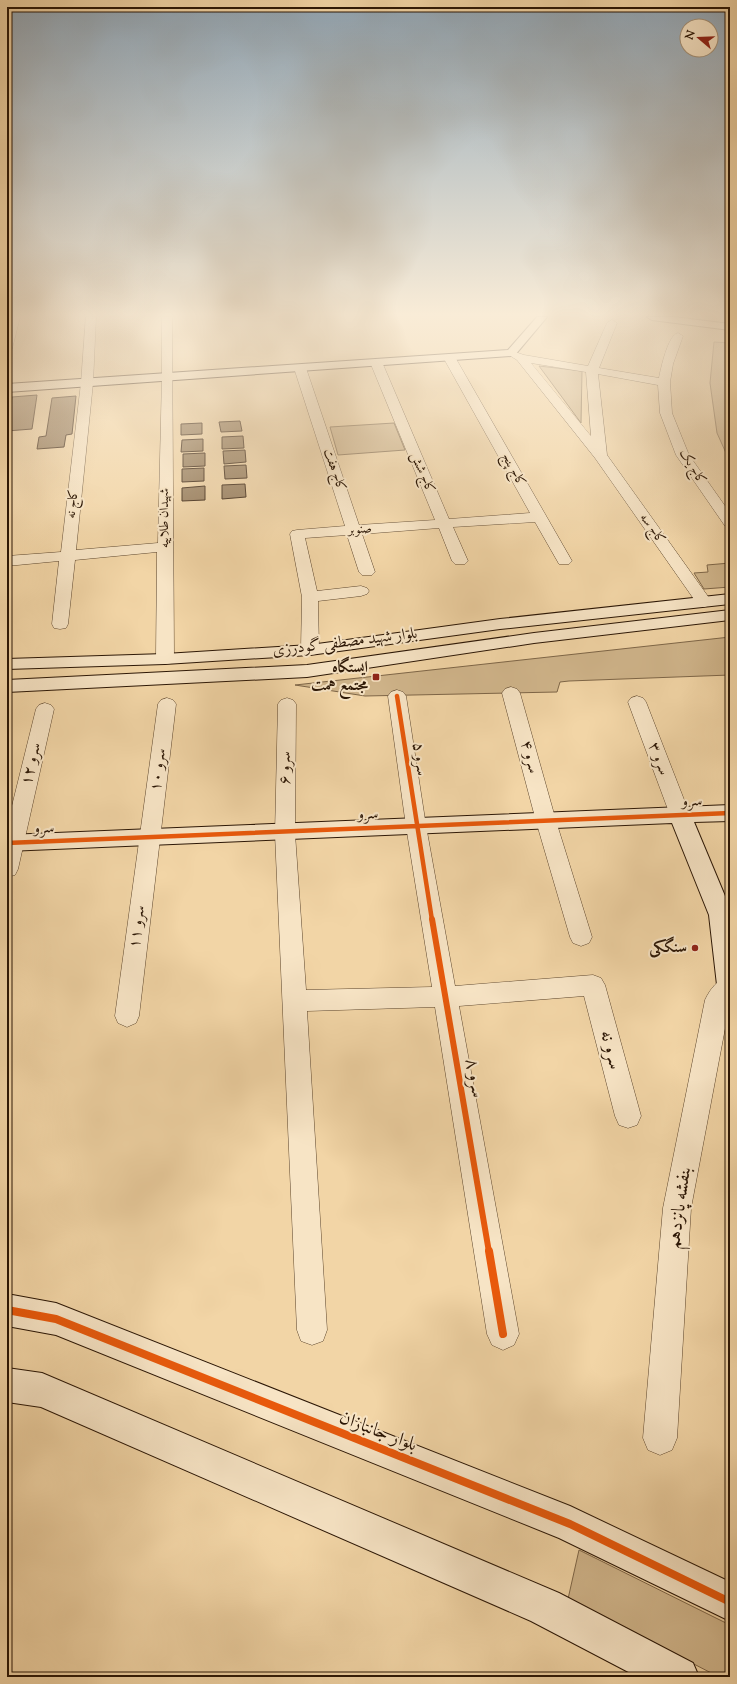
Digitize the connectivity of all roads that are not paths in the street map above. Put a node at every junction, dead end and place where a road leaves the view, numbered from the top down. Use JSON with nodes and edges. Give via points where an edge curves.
{"nodes":[{"id":1,"x":86,"y":396,"type":"edge"},
{"id":2,"x":167,"y":396,"type":"edge"},
{"id":3,"x":309,"y":396,"type":"edge"},
{"id":4,"x":390,"y":396,"type":"edge"},
{"id":5,"x":471,"y":396,"type":"edge"},
{"id":6,"x":550,"y":396,"type":"edge"},
{"id":7,"x":594,"y":396,"type":"edge"},
{"id":8,"x":665,"y":396,"type":"edge"},
{"id":9,"x":600,"y":455,"type":"junction"},
{"id":10,"x":540,"y":518,"type":"junction"},
{"id":11,"x":730,"y":523,"type":"edge"},
{"id":12,"x":444,"y":524,"type":"junction"},
{"id":13,"x":355,"y":530,"type":"junction"},
{"id":14,"x":165,"y":547,"type":"junction"},
{"id":15,"x":67,"y":556,"type":"junction"},
{"id":16,"x":7,"y":561,"type":"edge"},
{"id":17,"x":460,"y":561,"type":"dead end"},
{"id":18,"x":564,"y":561,"type":"dead end"},
{"id":19,"x":367,"y":572,"type":"dead end"},
{"id":20,"x":361,"y":591,"type":"dead end"},
{"id":21,"x":310,"y":597,"type":"junction"},
{"id":22,"x":730,"y":599,"type":"edge"},
{"id":23,"x":704,"y":602,"type":"junction"},
{"id":24,"x":730,"y":615,"type":"edge"},
{"id":25,"x":60,"y":624,"type":"dead end"},
{"id":26,"x":310,"y":650,"type":"junction"},
{"id":27,"x":165,"y":659,"type":"junction"},
{"id":28,"x":7,"y":664,"type":"edge"},
{"id":29,"x":7,"y":686,"type":"edge"},
{"id":30,"x":511,"y":693,"type":"dead end"},
{"id":31,"x":397,"y":696,"type":"dead end"},
{"id":32,"x":636,"y":702,"type":"dead end"},
{"id":33,"x":167,"y":704,"type":"dead end"},
{"id":34,"x":287,"y":704,"type":"dead end"},
{"id":35,"x":45,"y":709,"type":"dead end"},
{"id":36,"x":730,"y":814,"type":"edge"},
{"id":37,"x":680,"y":816,"type":"junction"},
{"id":38,"x":546,"y":821,"type":"junction"},
{"id":39,"x":416,"y":826,"type":"junction"},
{"id":40,"x":285,"y":832,"type":"junction"},
{"id":41,"x":150,"y":837,"type":"junction"},
{"id":42,"x":10,"y":843,"type":"edge"},
{"id":43,"x":7,"y":869,"type":"edge"},
{"id":44,"x":726,"y":916,"type":"edge"},
{"id":45,"x":581,"y":936,"type":"dead end"},
{"id":46,"x":730,"y":985,"type":"edge"},
{"id":47,"x":445,"y":997,"type":"junction"},
{"id":48,"x":295,"y":1001,"type":"junction"},
{"id":49,"x":127,"y":1016,"type":"dead end"},
{"id":50,"x":628,"y":1116,"type":"dead end"},
{"id":51,"x":7,"y":1310,"type":"edge"},
{"id":52,"x":312,"y":1330,"type":"dead end"},
{"id":53,"x":503,"y":1334,"type":"dead end"},
{"id":54,"x":7,"y":1385,"type":"edge"},
{"id":55,"x":660,"y":1438,"type":"dead end"},
{"id":56,"x":730,"y":1602,"type":"edge"},
{"id":57,"x":679,"y":1677,"type":"edge"}],
"edges":[{"from":1,"to":15,"type":"street","name":"کاج نه"},
{"from":2,"to":14,"type":"street","name":"شهیدان طلاییه"},
{"from":3,"to":13,"type":"street","name":"کاج هفت"},
{"from":4,"to":12,"type":"street","name":"کاج شش"},
{"from":5,"to":10,"type":"street","name":"کاج پنج"},
{"from":6,"to":9,"type":"street","name":"کاج سه"},
{"from":7,"to":9,"type":"street"},
{"from":8,"to":11,"type":"street","name":"کاج یک","via":[[666,413],[682,455]]},
{"from":9,"to":23,"type":"street","name":"کاج سه"},
{"from":10,"to":12,"type":"street","name":"صنوبر"},
{"from":10,"to":18,"type":"street","name":"کاج پنج"},
{"from":12,"to":13,"type":"street","name":"صنوبر"},
{"from":12,"to":17,"type":"street","name":"کاج شش"},
{"from":13,"to":19,"type":"street","name":"کاج هفت"},
{"from":13,"to":21,"type":"street","name":"صنوبر","via":[[296,534]]},
{"from":14,"to":15,"type":"street"},
{"from":14,"to":27,"type":"street","name":"شهیدان طلاییه"},
{"from":15,"to":16,"type":"street"},
{"from":15,"to":25,"type":"street","name":"کاج نه"},
{"from":20,"to":21,"type":"street"},
{"from":21,"to":26,"type":"street","name":"صنوبر"},
{"from":22,"to":23,"type":"street","name":"بلوار شهید مصطفی گودرزی"},
{"from":23,"to":26,"type":"street","name":"بلوار شهید مصطفی گودرزی","via":[[500,624]]},
{"from":24,"to":29,"type":"street","via":[[534,638],[307,671]]},
{"from":26,"to":27,"type":"street","name":"بلوار شهید مصطفی گودرزی"},
{"from":27,"to":28,"type":"street","name":"بلوار شهید مصطفی گودرزی"},
{"from":30,"to":38,"type":"street","name":"سرو ۴"},
{"from":31,"to":39,"type":"street","name":"سرو ۵"},
{"from":32,"to":37,"type":"street","name":"سرو ۳"},
{"from":33,"to":41,"type":"street","name":"سرو ۱۰"},
{"from":34,"to":40,"type":"street","name":"سرو ۶"},
{"from":35,"to":42,"type":"street","name":"سرو ۱۲"},
{"from":36,"to":37,"type":"street","name":"سرو"},
{"from":37,"to":38,"type":"street","name":"سرو"},
{"from":37,"to":44,"type":"street"},
{"from":38,"to":39,"type":"street","name":"سرو"},
{"from":38,"to":45,"type":"street"},
{"from":39,"to":40,"type":"street","name":"سرو"},
{"from":39,"to":47,"type":"street","name":"سرو ۸"},
{"from":40,"to":41,"type":"street","name":"سرو"},
{"from":40,"to":48,"type":"street","name":"سرو ۶"},
{"from":41,"to":42,"type":"street","name":"سرو"},
{"from":41,"to":49,"type":"street","name":"سرو ۱۱"},
{"from":42,"to":43,"type":"street","name":"سرو ۱۲"},
{"from":44,"to":46,"type":"street"},
{"from":46,"to":55,"type":"street","name":"بنفشه پانزدهم","via":[[718,1000],[677,1208]]},
{"from":47,"to":48,"type":"street"},
{"from":47,"to":50,"type":"street","name":"سرو نه","via":[[593,985]]},
{"from":47,"to":53,"type":"street","name":"سرو ۸"},
{"from":48,"to":52,"type":"street","name":"سرو ۶"},
{"from":51,"to":56,"type":"street","name":"بلوار جانبازان","via":[[56,1319],[570,1524]]},
{"from":54,"to":57,"type":"street","via":[[42,1390],[545,1607]]}]}
